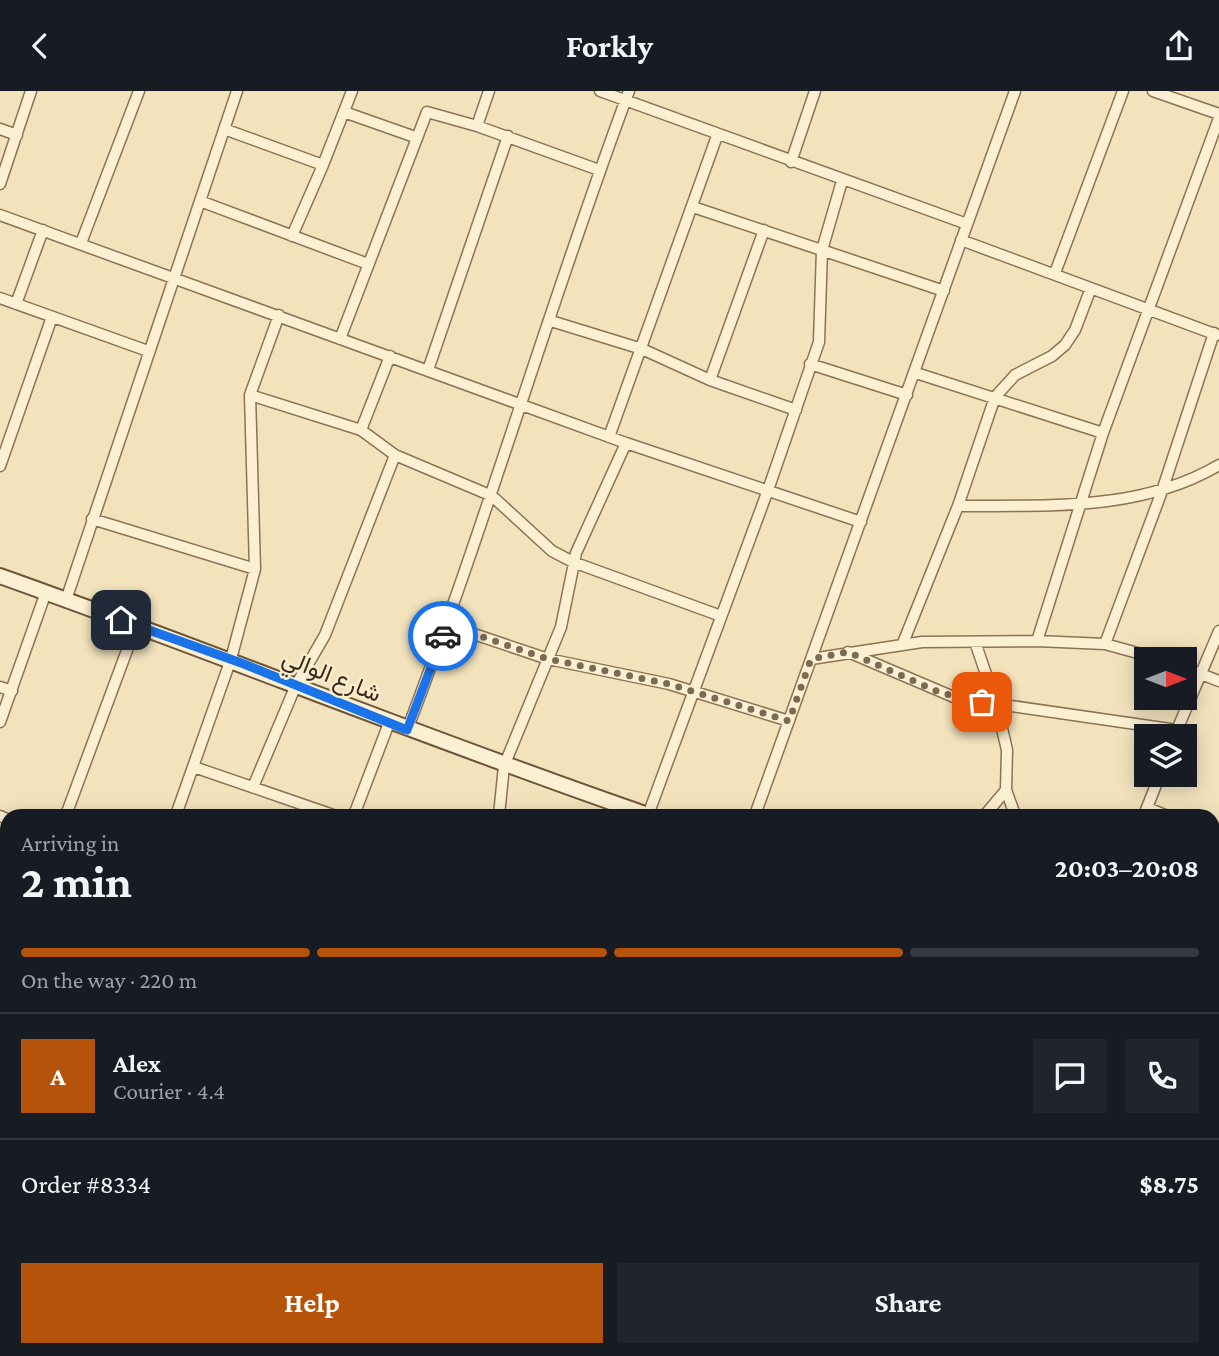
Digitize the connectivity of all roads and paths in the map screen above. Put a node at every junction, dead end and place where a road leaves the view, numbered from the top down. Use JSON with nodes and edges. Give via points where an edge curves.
{"nodes":[{"id":1,"x":31,"y":91,"type":"edge"},
{"id":2,"x":139,"y":91,"type":"edge"},
{"id":3,"x":237,"y":91,"type":"edge"},
{"id":4,"x":352,"y":91,"type":"edge"},
{"id":5,"x":489,"y":91,"type":"edge"},
{"id":6,"x":600,"y":91,"type":"edge"},
{"id":7,"x":814,"y":91,"type":"edge"},
{"id":8,"x":1015,"y":91,"type":"edge"},
{"id":9,"x":1123,"y":91,"type":"edge"},
{"id":10,"x":1153,"y":91,"type":"edge"},
{"id":11,"x":627,"y":96,"type":"edge"},
{"id":12,"x":344,"y":112,"type":"junction"},
{"id":13,"x":1219,"y":116,"type":"edge"},
{"id":14,"x":477,"y":126,"type":"junction"},
{"id":15,"x":0,"y":129,"type":"edge"},
{"id":16,"x":224,"y":129,"type":"junction"},
{"id":17,"x":17,"y":135,"type":"junction"},
{"id":18,"x":718,"y":135,"type":"junction"},
{"id":19,"x":508,"y":136,"type":"junction"},
{"id":20,"x":415,"y":137,"type":"junction"},
{"id":21,"x":791,"y":162,"type":"junction"},
{"id":22,"x":323,"y":165,"type":"junction"},
{"id":23,"x":599,"y":170,"type":"junction"},
{"id":24,"x":842,"y":181,"type":"junction"},
{"id":25,"x":0,"y":184,"type":"edge"},
{"id":26,"x":200,"y":201,"type":"junction"},
{"id":27,"x":693,"y":207,"type":"junction"},
{"id":28,"x":0,"y":215,"type":"edge"},
{"id":29,"x":967,"y":224,"type":"junction"},
{"id":30,"x":43,"y":230,"type":"junction"},
{"id":31,"x":764,"y":230,"type":"junction"},
{"id":32,"x":292,"y":236,"type":"junction"},
{"id":33,"x":961,"y":240,"type":"junction"},
{"id":34,"x":81,"y":243,"type":"junction"},
{"id":35,"x":822,"y":250,"type":"junction"},
{"id":36,"x":368,"y":264,"type":"junction"},
{"id":37,"x":1055,"y":273,"type":"junction"},
{"id":38,"x":175,"y":277,"type":"junction"},
{"id":39,"x":1091,"y":288,"type":"junction"},
{"id":40,"x":944,"y":291,"type":"junction"},
{"id":41,"x":0,"y":298,"type":"edge"},
{"id":42,"x":16,"y":304,"type":"junction"},
{"id":43,"x":1150,"y":310,"type":"junction"},
{"id":44,"x":279,"y":315,"type":"junction"},
{"id":45,"x":52,"y":317,"type":"junction"},
{"id":46,"x":551,"y":321,"type":"junction"},
{"id":47,"x":1216,"y":334,"type":"edge"},
{"id":48,"x":341,"y":339,"type":"junction"},
{"id":49,"x":642,"y":349,"type":"junction"},
{"id":50,"x":148,"y":351,"type":"junction"},
{"id":51,"x":390,"y":356,"type":"junction"},
{"id":52,"x":810,"y":364,"type":"junction"},
{"id":53,"x":428,"y":370,"type":"junction"},
{"id":54,"x":916,"y":373,"type":"junction"},
{"id":55,"x":710,"y":380,"type":"junction"},
{"id":56,"x":250,"y":395,"type":"junction"},
{"id":57,"x":907,"y":395,"type":"junction"},
{"id":58,"x":995,"y":397,"type":"junction"},
{"id":59,"x":523,"y":405,"type":"junction"},
{"id":60,"x":796,"y":410,"type":"junction"},
{"id":61,"x":361,"y":430,"type":"junction"},
{"id":62,"x":1103,"y":433,"type":"junction"},
{"id":63,"x":609,"y":437,"type":"junction"},
{"id":64,"x":626,"y":443,"type":"junction"},
{"id":65,"x":395,"y":455,"type":"junction"},
{"id":66,"x":1219,"y":465,"type":"edge"},
{"id":67,"x":0,"y":466,"type":"edge"},
{"id":68,"x":768,"y":490,"type":"junction"},
{"id":69,"x":1162,"y":491,"type":"junction"},
{"id":70,"x":492,"y":496,"type":"junction"},
{"id":71,"x":1079,"y":505,"type":"junction"},
{"id":72,"x":958,"y":506,"type":"junction"},
{"id":73,"x":92,"y":519,"type":"junction"},
{"id":74,"x":861,"y":522,"type":"junction"},
{"id":75,"x":573,"y":562,"type":"junction"},
{"id":76,"x":256,"y":569,"type":"junction"},
{"id":77,"x":0,"y":576,"type":"edge"},
{"id":78,"x":46,"y":592,"type":"junction"},
{"id":79,"x":66,"y":600,"type":"junction"},
{"id":80,"x":720,"y":616,"type":"junction"},
{"id":81,"x":447,"y":625,"type":"junction"},
{"id":82,"x":136,"y":626,"type":"junction"},
{"id":83,"x":1219,"y":632,"type":"edge"},
{"id":84,"x":1037,"y":641,"type":"junction"},
{"id":85,"x":975,"y":642,"type":"junction"},
{"id":86,"x":903,"y":643,"type":"junction"},
{"id":87,"x":1105,"y":644,"type":"junction"},
{"id":88,"x":848,"y":652,"type":"junction"},
{"id":89,"x":1134,"y":652,"type":"edge"},
{"id":90,"x":231,"y":659,"type":"junction"},
{"id":91,"x":548,"y":659,"type":"junction"},
{"id":92,"x":811,"y":659,"type":"junction"},
{"id":93,"x":1199,"y":674,"type":"junction"},
{"id":94,"x":1219,"y":681,"type":"edge"},
{"id":95,"x":296,"y":685,"type":"junction"},
{"id":96,"x":0,"y":687,"type":"edge"},
{"id":97,"x":12,"y":691,"type":"junction"},
{"id":98,"x":693,"y":691,"type":"junction"},
{"id":99,"x":996,"y":703,"type":"junction"},
{"id":100,"x":789,"y":721,"type":"junction"},
{"id":101,"x":0,"y":722,"type":"edge"},
{"id":102,"x":389,"y":723,"type":"junction"},
{"id":103,"x":1179,"y":724,"type":"edge"},
{"id":104,"x":1134,"y":726,"type":"edge"},
{"id":105,"x":407,"y":730,"type":"junction"},
{"id":106,"x":504,"y":766,"type":"junction"},
{"id":107,"x":194,"y":767,"type":"junction"},
{"id":108,"x":253,"y":787,"type":"junction"},
{"id":109,"x":1155,"y":787,"type":"edge"},
{"id":110,"x":1006,"y":790,"type":"junction"},
{"id":111,"x":68,"y":809,"type":"edge"},
{"id":112,"x":178,"y":809,"type":"edge"},
{"id":113,"x":316,"y":809,"type":"edge"},
{"id":114,"x":356,"y":809,"type":"edge"},
{"id":115,"x":500,"y":809,"type":"edge"},
{"id":116,"x":630,"y":809,"type":"edge"},
{"id":117,"x":650,"y":809,"type":"edge"},
{"id":118,"x":757,"y":809,"type":"edge"},
{"id":119,"x":990,"y":809,"type":"edge"},
{"id":120,"x":1013,"y":809,"type":"edge"},
{"id":121,"x":1147,"y":809,"type":"edge"}],
"edges":[{"from":1,"to":17,"type":"street"},
{"from":2,"to":34,"type":"street"},
{"from":3,"to":16,"type":"street"},
{"from":4,"to":12,"type":"street"},
{"from":5,"to":14,"type":"street"},
{"from":6,"to":11,"type":"street"},
{"from":7,"to":21,"type":"street"},
{"from":8,"to":29,"type":"street"},
{"from":9,"to":37,"type":"street"},
{"from":10,"to":13,"type":"street"},
{"from":11,"to":18,"type":"street"},
{"from":11,"to":23,"type":"street"},
{"from":12,"to":20,"type":"street"},
{"from":12,"to":22,"type":"street"},
{"from":13,"to":43,"type":"street"},
{"from":14,"to":19,"type":"street"},
{"from":14,"to":20,"type":"street","via":[[431,112]]},
{"from":15,"to":17,"type":"street"},
{"from":16,"to":22,"type":"street"},
{"from":16,"to":26,"type":"street"},
{"from":17,"to":25,"type":"street"},
{"from":18,"to":21,"type":"street"},
{"from":18,"to":27,"type":"street"},
{"from":19,"to":23,"type":"street"},
{"from":19,"to":53,"type":"street"},
{"from":20,"to":36,"type":"street"},
{"from":21,"to":24,"type":"street"},
{"from":22,"to":32,"type":"street"},
{"from":23,"to":46,"type":"street"},
{"from":24,"to":29,"type":"street"},
{"from":24,"to":35,"type":"street"},
{"from":26,"to":32,"type":"street"},
{"from":26,"to":38,"type":"street"},
{"from":27,"to":31,"type":"street"},
{"from":27,"to":49,"type":"street"},
{"from":28,"to":30,"type":"street"},
{"from":29,"to":33,"type":"street"},
{"from":30,"to":34,"type":"street"},
{"from":30,"to":42,"type":"street"},
{"from":31,"to":35,"type":"street"},
{"from":31,"to":55,"type":"street"},
{"from":32,"to":36,"type":"street"},
{"from":33,"to":37,"type":"street"},
{"from":33,"to":40,"type":"street"},
{"from":34,"to":38,"type":"street"},
{"from":35,"to":40,"type":"street"},
{"from":35,"to":52,"type":"street","via":[[821,332]]},
{"from":36,"to":48,"type":"street"},
{"from":37,"to":39,"type":"street"},
{"from":38,"to":44,"type":"street"},
{"from":38,"to":50,"type":"street"},
{"from":39,"to":43,"type":"street"},
{"from":39,"to":58,"type":"street","via":[[1065,345],[1009,379]]},
{"from":40,"to":54,"type":"street"},
{"from":41,"to":42,"type":"street"},
{"from":42,"to":45,"type":"street"},
{"from":43,"to":47,"type":"street"},
{"from":43,"to":62,"type":"street"},
{"from":44,"to":48,"type":"street"},
{"from":44,"to":56,"type":"street"},
{"from":45,"to":50,"type":"street"},
{"from":45,"to":67,"type":"street"},
{"from":46,"to":49,"type":"street"},
{"from":46,"to":59,"type":"street"},
{"from":47,"to":69,"type":"street"},
{"from":48,"to":51,"type":"street"},
{"from":49,"to":55,"type":"street"},
{"from":49,"to":63,"type":"street"},
{"from":50,"to":73,"type":"street"},
{"from":51,"to":53,"type":"street"},
{"from":51,"to":61,"type":"street"},
{"from":52,"to":57,"type":"street"},
{"from":52,"to":60,"type":"street"},
{"from":53,"to":59,"type":"street"},
{"from":54,"to":57,"type":"street"},
{"from":54,"to":58,"type":"street"},
{"from":55,"to":60,"type":"street"},
{"from":56,"to":61,"type":"street"},
{"from":56,"to":76,"type":"street"},
{"from":57,"to":74,"type":"street"},
{"from":58,"to":62,"type":"street"},
{"from":58,"to":72,"type":"street"},
{"from":59,"to":63,"type":"street"},
{"from":59,"to":70,"type":"street"},
{"from":60,"to":68,"type":"street"},
{"from":61,"to":65,"type":"street"},
{"from":62,"to":71,"type":"street"},
{"from":63,"to":64,"type":"street"},
{"from":64,"to":68,"type":"street"},
{"from":64,"to":75,"type":"street"},
{"from":65,"to":70,"type":"street"},
{"from":65,"to":95,"type":"street","via":[[324,635]]},
{"from":66,"to":69,"type":"street"},
{"from":68,"to":74,"type":"street"},
{"from":68,"to":80,"type":"street"},
{"from":69,"to":71,"type":"street"},
{"from":69,"to":87,"type":"street"},
{"from":70,"to":75,"type":"street","via":[[552,551]]},
{"from":70,"to":81,"type":"street"},
{"from":71,"to":72,"type":"street"},
{"from":71,"to":84,"type":"street"},
{"from":72,"to":86,"type":"street"},
{"from":73,"to":76,"type":"street"},
{"from":73,"to":79,"type":"street"},
{"from":74,"to":92,"type":"street"},
{"from":75,"to":80,"type":"street"},
{"from":75,"to":91,"type":"street","via":[[566,608]]},
{"from":76,"to":90,"type":"street"},
{"from":77,"to":78,"type":"main road","name":"شارع الوالي"},
{"from":78,"to":79,"type":"main road","name":"شارع الوالي"},
{"from":78,"to":97,"type":"street"},
{"from":79,"to":82,"type":"main road","name":"شارع الوالي"},
{"from":80,"to":98,"type":"street"},
{"from":81,"to":91,"type":"street"},
{"from":81,"to":105,"type":"street"},
{"from":82,"to":90,"type":"main road","name":"شارع الوالي"},
{"from":82,"to":111,"type":"street"},
{"from":83,"to":93,"type":"street"},
{"from":84,"to":85,"type":"street"},
{"from":84,"to":87,"type":"street"},
{"from":85,"to":86,"type":"street"},
{"from":85,"to":99,"type":"street"},
{"from":86,"to":88,"type":"street"},
{"from":87,"to":89,"type":"street"},
{"from":88,"to":92,"type":"street"},
{"from":88,"to":99,"type":"street","via":[[956,698]]},
{"from":90,"to":95,"type":"main road","name":"شارع الوالي"},
{"from":90,"to":107,"type":"street"},
{"from":91,"to":98,"type":"street"},
{"from":91,"to":106,"type":"street"},
{"from":92,"to":100,"type":"street"},
{"from":93,"to":94,"type":"street"},
{"from":93,"to":103,"type":"street"},
{"from":95,"to":102,"type":"main road","name":"شارع الوالي"},
{"from":95,"to":108,"type":"street"},
{"from":96,"to":97,"type":"street"},
{"from":97,"to":101,"type":"street"},
{"from":98,"to":100,"type":"street"},
{"from":98,"to":117,"type":"street"},
{"from":99,"to":104,"type":"street"},
{"from":99,"to":110,"type":"street","via":[[1007,750]]},
{"from":100,"to":118,"type":"street"},
{"from":102,"to":105,"type":"main road","name":"شارع الوالي"},
{"from":102,"to":114,"type":"street"},
{"from":105,"to":106,"type":"main road","name":"شارع الوالي"},
{"from":106,"to":115,"type":"street"},
{"from":106,"to":116,"type":"main road","name":"شارع الوالي"},
{"from":107,"to":108,"type":"street"},
{"from":107,"to":112,"type":"street"},
{"from":108,"to":113,"type":"street"},
{"from":109,"to":121,"type":"street"},
{"from":110,"to":119,"type":"street"},
{"from":110,"to":120,"type":"street"}]}
